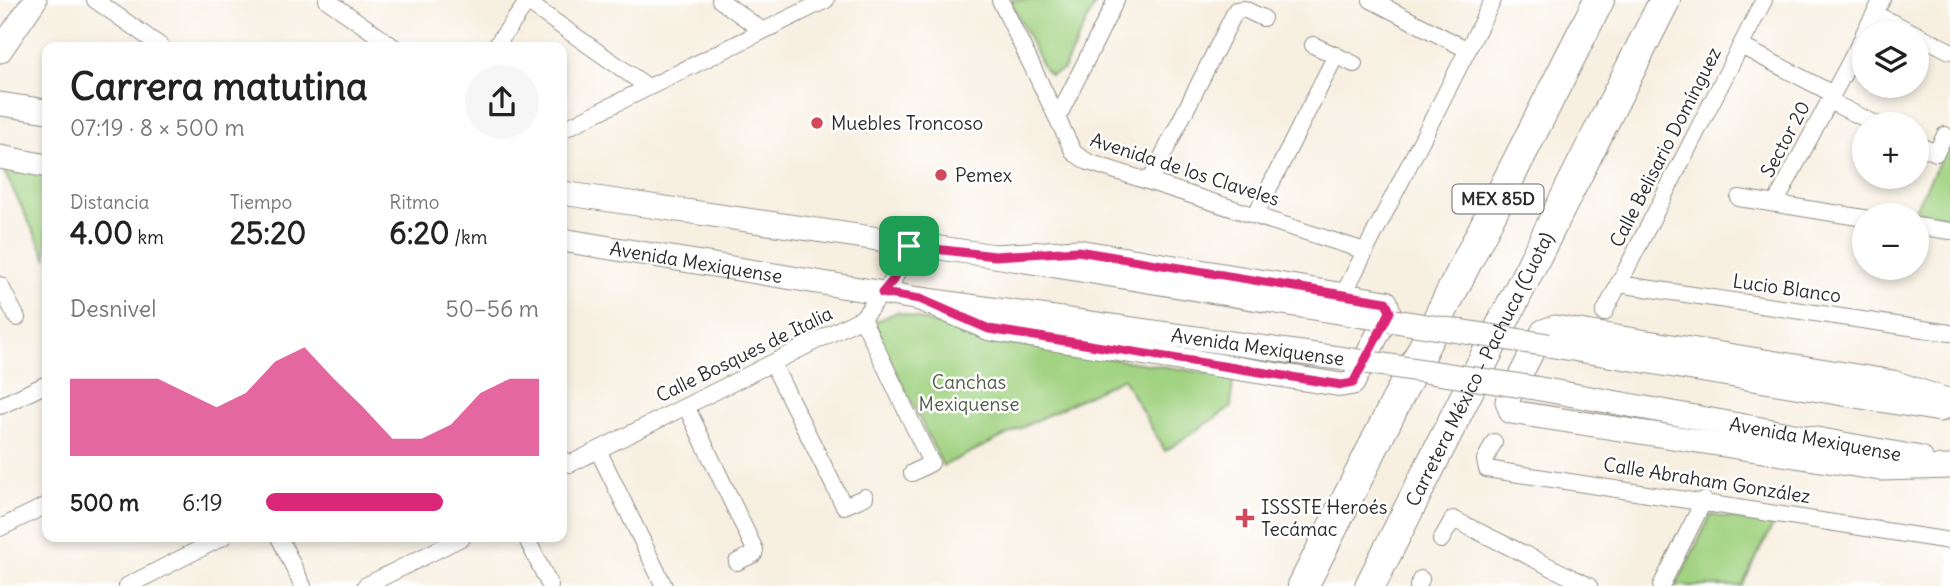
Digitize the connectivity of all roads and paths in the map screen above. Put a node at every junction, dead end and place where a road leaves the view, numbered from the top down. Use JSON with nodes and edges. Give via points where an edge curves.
{"nodes":[{"id":1,"x":35,"y":0,"type":"edge"},
{"id":2,"x":95,"y":0,"type":"edge"},
{"id":3,"x":327,"y":0,"type":"edge"},
{"id":4,"x":720,"y":0,"type":"edge"},
{"id":5,"x":826,"y":0,"type":"edge"},
{"id":6,"x":1000,"y":0,"type":"edge"},
{"id":7,"x":1116,"y":0,"type":"edge"},
{"id":8,"x":1371,"y":0,"type":"edge"},
{"id":9,"x":1493,"y":0,"type":"edge"},
{"id":10,"x":1598,"y":0,"type":"edge"},
{"id":11,"x":1665,"y":0,"type":"edge"},
{"id":12,"x":1764,"y":0,"type":"edge"},
{"id":13,"x":527,"y":1,"type":"edge"},
{"id":14,"x":1878,"y":7,"type":"edge"},
{"id":15,"x":1263,"y":18,"type":"dead end"},
{"id":16,"x":1897,"y":21,"type":"edge"},
{"id":17,"x":763,"y":30,"type":"junction"},
{"id":18,"x":1929,"y":41,"type":"edge"},
{"id":19,"x":155,"y":42,"type":"edge"},
{"id":20,"x":387,"y":42,"type":"edge"},
{"id":21,"x":498,"y":42,"type":"edge"},
{"id":22,"x":1313,"y":45,"type":"dead end"},
{"id":23,"x":1741,"y":46,"type":"junction"},
{"id":24,"x":1468,"y":50,"type":"junction"},
{"id":25,"x":0,"y":51,"type":"edge"},
{"id":26,"x":1950,"y":51,"type":"edge"},
{"id":27,"x":1336,"y":55,"type":"junction"},
{"id":28,"x":1852,"y":57,"type":"edge"},
{"id":29,"x":1354,"y":64,"type":"dead end"},
{"id":30,"x":648,"y":87,"type":"junction"},
{"id":31,"x":1831,"y":97,"type":"junction"},
{"id":32,"x":0,"y":104,"type":"edge"},
{"id":33,"x":42,"y":110,"type":"edge"},
{"id":34,"x":1856,"y":112,"type":"edge"},
{"id":35,"x":1058,"y":117,"type":"junction"},
{"id":36,"x":567,"y":128,"type":"edge"},
{"id":37,"x":1945,"y":135,"type":"dead end"},
{"id":38,"x":1929,"y":150,"type":"edge"},
{"id":39,"x":0,"y":158,"type":"edge"},
{"id":40,"x":42,"y":165,"type":"edge"},
{"id":41,"x":1150,"y":181,"type":"junction"},
{"id":42,"x":567,"y":194,"type":"edge"},
{"id":43,"x":1739,"y":198,"type":"dead end"},
{"id":44,"x":1775,"y":204,"type":"junction"},
{"id":45,"x":1256,"y":214,"type":"junction"},
{"id":46,"x":1852,"y":216,"type":"edge"},
{"id":47,"x":1929,"y":228,"type":"edge"},
{"id":48,"x":1950,"y":231,"type":"edge"},
{"id":49,"x":567,"y":241,"type":"edge"},
{"id":50,"x":909,"y":246,"type":"junction"},
{"id":51,"x":1365,"y":251,"type":"junction"},
{"id":52,"x":995,"y":256,"type":"junction"},
{"id":53,"x":1618,"y":284,"type":"junction"},
{"id":54,"x":0,"y":286,"type":"edge"},
{"id":55,"x":882,"y":293,"type":"junction"},
{"id":56,"x":1343,"y":295,"type":"junction"},
{"id":57,"x":920,"y":299,"type":"junction"},
{"id":58,"x":1604,"y":313,"type":"dead end"},
{"id":59,"x":17,"y":318,"type":"dead end"},
{"id":60,"x":862,"y":318,"type":"junction"},
{"id":61,"x":1950,"y":333,"type":"edge"},
{"id":62,"x":772,"y":363,"type":"junction"},
{"id":63,"x":42,"y":386,"type":"edge"},
{"id":64,"x":1950,"y":401,"type":"edge"},
{"id":65,"x":0,"y":406,"type":"edge"},
{"id":66,"x":686,"y":406,"type":"junction"},
{"id":67,"x":1950,"y":411,"type":"edge"},
{"id":68,"x":1494,"y":443,"type":"dead end"},
{"id":69,"x":598,"y":450,"type":"junction"},
{"id":70,"x":567,"y":461,"type":"edge"},
{"id":71,"x":1950,"y":465,"type":"edge"},
{"id":72,"x":912,"y":473,"type":"dead end"},
{"id":73,"x":864,"y":497,"type":"dead end"},
{"id":74,"x":1704,"y":500,"type":"junction"},
{"id":75,"x":42,"y":507,"type":"edge"},
{"id":76,"x":0,"y":528,"type":"edge"},
{"id":77,"x":1441,"y":540,"type":"dead end"},
{"id":78,"x":1950,"y":541,"type":"edge"},
{"id":79,"x":213,"y":542,"type":"edge"},
{"id":80,"x":281,"y":542,"type":"edge"},
{"id":81,"x":453,"y":542,"type":"edge"},
{"id":82,"x":528,"y":542,"type":"edge"},
{"id":83,"x":737,"y":562,"type":"dead end"},
{"id":84,"x":127,"y":586,"type":"edge"},
{"id":85,"x":303,"y":586,"type":"edge"},
{"id":86,"x":365,"y":586,"type":"edge"},
{"id":87,"x":550,"y":586,"type":"edge"},
{"id":88,"x":664,"y":586,"type":"edge"},
{"id":89,"x":1303,"y":586,"type":"edge"},
{"id":90,"x":1370,"y":586,"type":"edge"},
{"id":91,"x":1589,"y":586,"type":"edge"},
{"id":92,"x":1661,"y":586,"type":"edge"}],
"edges":[{"from":1,"to":25,"type":"main road"},
{"from":2,"to":19,"type":"street"},
{"from":3,"to":20,"type":"street"},
{"from":4,"to":17,"type":"street"},
{"from":5,"to":17,"type":"street"},
{"from":6,"to":35,"type":"street","name":"Avenida de los Claveles"},
{"from":7,"to":35,"type":"street"},
{"from":8,"to":24,"type":"street"},
{"from":9,"to":24,"type":"street"},
{"from":10,"to":89,"type":"highway","number":"MEX 85D"},
{"from":11,"to":90,"type":"highway","name":"Carretera México - Pachuca (Cuota)","number":"MEX 85D"},
{"from":12,"to":23,"type":"street","name":"Calle Belisario Domínguez"},
{"from":13,"to":21,"type":"street"},
{"from":13,"to":30,"type":"street"},
{"from":14,"to":16,"type":"street"},
{"from":15,"to":41,"type":"street","via":[[1236,10]]},
{"from":17,"to":30,"type":"street"},
{"from":18,"to":26,"type":"street"},
{"from":22,"to":27,"type":"street"},
{"from":23,"to":31,"type":"street","name":"Sector 20"},
{"from":23,"to":53,"type":"street","name":"Calle Belisario Domínguez"},
{"from":24,"to":51,"type":"street"},
{"from":27,"to":29,"type":"street"},
{"from":27,"to":45,"type":"street"},
{"from":28,"to":31,"type":"street","name":"Sector 20"},
{"from":30,"to":36,"type":"street"},
{"from":31,"to":34,"type":"street"},
{"from":31,"to":44,"type":"street","name":"Sector 20"},
{"from":32,"to":33,"type":"main road"},
{"from":35,"to":41,"type":"street","name":"Avenida de los Claveles","via":[[1074,153],[1088,162]]},
{"from":37,"to":38,"type":"street","via":[[1936,153]]},
{"from":39,"to":40,"type":"main road"},
{"from":41,"to":45,"type":"street","name":"Avenida de los Claveles"},
{"from":42,"to":50,"type":"main road"},
{"from":43,"to":44,"type":"street","name":"Sector 20"},
{"from":44,"to":46,"type":"street","name":"Sector 20"},
{"from":45,"to":51,"type":"street","name":"Avenida de los Claveles"},
{"from":47,"to":48,"type":"street"},
{"from":49,"to":55,"type":"main road","name":"Avenida Mexiquense"},
{"from":50,"to":52,"type":"main road"},
{"from":50,"to":55,"type":"street","name":"Calle Bosques de Italia"},
{"from":51,"to":56,"type":"street"},
{"from":52,"to":56,"type":"main road","via":[[1078,251]]},
{"from":52,"to":67,"type":"main road","bridge":true},
{"from":53,"to":58,"type":"street","name":"Calle Belisario Domínguez"},
{"from":53,"to":61,"type":"street","name":"Lucio Blanco"},
{"from":54,"to":59,"type":"street"},
{"from":55,"to":57,"type":"main road","name":"Avenida Mexiquense"},
{"from":55,"to":60,"type":"street","name":"Calle Bosques de Italia"},
{"from":56,"to":57,"type":"main road","via":[[1390,306],[1348,385],[989,329]]},
{"from":57,"to":71,"type":"main road","name":"Avenida Mexiquense","bridge":true,"via":[[1535,388]]},
{"from":60,"to":62,"type":"street","name":"Calle Bosques de Italia"},
{"from":60,"to":72,"type":"street","via":[[931,463]]},
{"from":62,"to":66,"type":"street","name":"Calle Bosques de Italia"},
{"from":62,"to":73,"type":"street","via":[[844,506]]},
{"from":63,"to":65,"type":"street"},
{"from":64,"to":71,"type":"main road","via":[[1893,382],[1555,327],[1543,331],[1507,401],[1511,412],[1880,469]]},
{"from":66,"to":69,"type":"street","name":"Calle Bosques de Italia"},
{"from":66,"to":83,"type":"street","via":[[755,550]]},
{"from":68,"to":74,"type":"street","name":"Calle Abraham González","via":[[1485,460],[1487,469]]},
{"from":69,"to":70,"type":"street","name":"Calle Bosques de Italia"},
{"from":69,"to":88,"type":"street"},
{"from":74,"to":78,"type":"street","name":"Calle Abraham González"},
{"from":74,"to":92,"type":"street"},
{"from":75,"to":76,"type":"street"},
{"from":77,"to":91,"type":"street","via":[[1453,519]]},
{"from":79,"to":84,"type":"street"},
{"from":80,"to":85,"type":"street"},
{"from":81,"to":86,"type":"street"},
{"from":82,"to":87,"type":"street"}]}
